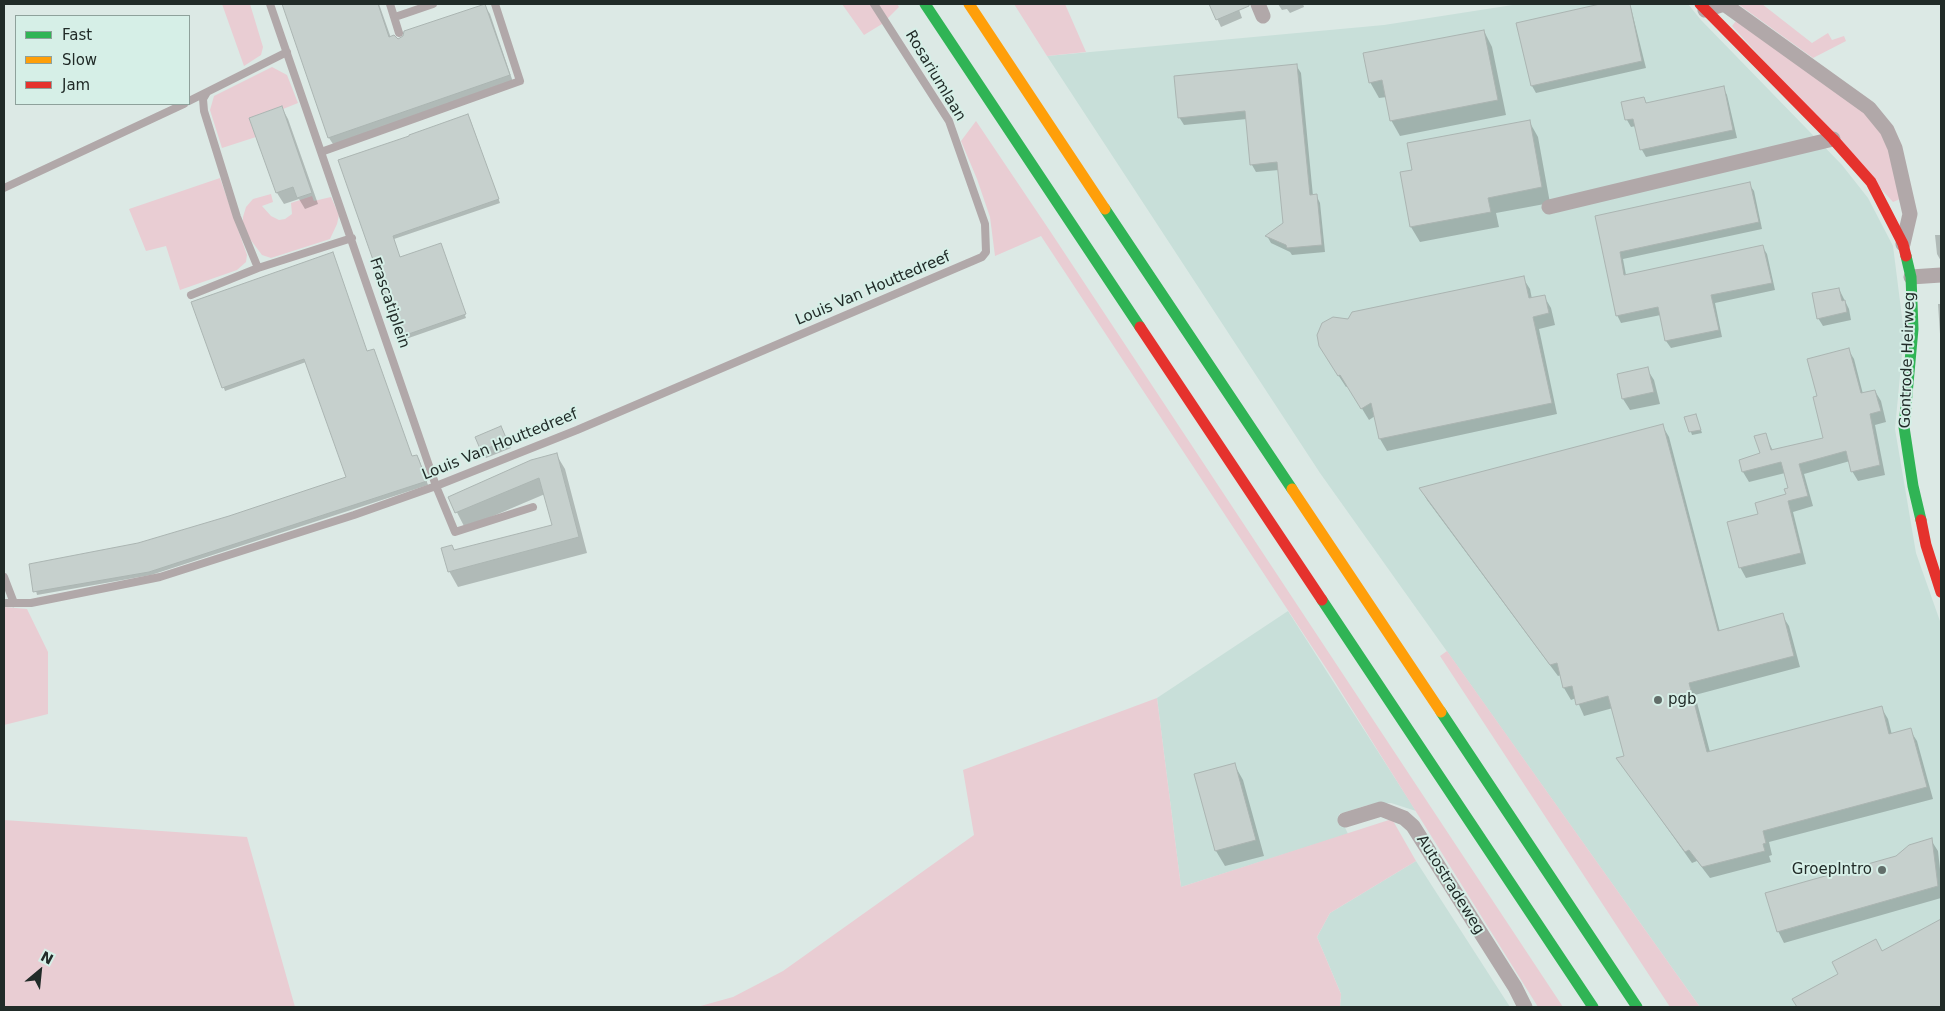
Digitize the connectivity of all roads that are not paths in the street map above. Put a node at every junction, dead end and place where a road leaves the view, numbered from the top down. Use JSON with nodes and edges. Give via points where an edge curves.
{"nodes":[{"id":1,"x":270,"y":4,"type":"edge"},
{"id":2,"x":390,"y":4,"type":"edge"},
{"id":3,"x":433,"y":4,"type":"edge"},
{"id":4,"x":495,"y":4,"type":"edge"},
{"id":5,"x":874,"y":4,"type":"edge"},
{"id":6,"x":925,"y":4,"type":"edge"},
{"id":7,"x":969,"y":4,"type":"edge"},
{"id":8,"x":1703,"y":7,"type":"edge"},
{"id":9,"x":394,"y":18,"type":"junction"},
{"id":10,"x":400,"y":33,"type":"dead end"},
{"id":11,"x":286,"y":52,"type":"junction"},
{"id":12,"x":206,"y":94,"type":"junction"},
{"id":13,"x":190,"y":101,"type":"edge"},
{"id":14,"x":182,"y":105,"type":"edge"},
{"id":15,"x":1833,"y":140,"type":"junction"},
{"id":16,"x":321,"y":152,"type":"junction"},
{"id":17,"x":4,"y":188,"type":"edge"},
{"id":18,"x":1549,"y":206,"type":"dead end"},
{"id":19,"x":352,"y":238,"type":"junction"},
{"id":20,"x":1903,"y":244,"type":"junction"},
{"id":21,"x":986,"y":252,"type":"joint"},
{"id":22,"x":258,"y":268,"type":"junction"},
{"id":23,"x":1941,"y":275,"type":"edge"},
{"id":24,"x":1911,"y":277,"type":"junction"},
{"id":25,"x":191,"y":295,"type":"dead end"},
{"id":26,"x":436,"y":486,"type":"junction"},
{"id":27,"x":533,"y":507,"type":"dead end"},
{"id":28,"x":4,"y":577,"type":"edge"},
{"id":29,"x":1941,"y":592,"type":"edge"},
{"id":30,"x":4,"y":603,"type":"edge"},
{"id":31,"x":14,"y":603,"type":"junction"},
{"id":32,"x":1345,"y":820,"type":"dead end"},
{"id":33,"x":1525,"y":1007,"type":"edge"},
{"id":34,"x":1593,"y":1007,"type":"edge"},
{"id":35,"x":1637,"y":1007,"type":"edge"}],
"edges":[{"from":1,"to":11,"type":"lane","name":"Frascatiplein"},
{"from":2,"to":9,"type":"lane"},
{"from":3,"to":9,"type":"lane"},
{"from":4,"to":16,"type":"lane","via":[[520,81]]},
{"from":5,"to":21,"type":"lane","name":"Rosariumlaan","via":[[948,121],[985,224]]},
{"from":6,"to":34,"type":"main road"},
{"from":7,"to":35,"type":"main road"},
{"from":8,"to":15,"type":"main road","name":"Gontrode Heirweg"},
{"from":8,"to":20,"type":"street","name":"Gontrode Heirweg","via":[[1724,4],[1869,108],[1887,130],[1895,148],[1910,214]]},
{"from":9,"to":10,"type":"lane"},
{"from":11,"to":12,"type":"lane"},
{"from":11,"to":16,"type":"lane","name":"Frascatiplein"},
{"from":12,"to":13,"type":"lane"},
{"from":12,"to":22,"type":"lane","via":[[204,111],[237,217]]},
{"from":14,"to":17,"type":"lane"},
{"from":15,"to":18,"type":"street"},
{"from":15,"to":20,"type":"main road","name":"Gontrode Heirweg","via":[[1870,182]]},
{"from":16,"to":19,"type":"lane","name":"Frascatiplein"},
{"from":19,"to":22,"type":"lane"},
{"from":19,"to":26,"type":"lane","name":"Frascatiplein"},
{"from":20,"to":24,"type":"main road","name":"Gontrode Heirweg"},
{"from":21,"to":26,"type":"lane","name":"Louis Van Houttedreef","via":[[982,257],[920,284],[577,430]]},
{"from":22,"to":25,"type":"lane"},
{"from":23,"to":24,"type":"street"},
{"from":24,"to":29,"type":"main road","name":"Gontrode Heirweg","via":[[1913,329],[1904,427],[1926,545]]},
{"from":26,"to":27,"type":"lane","name":"Frascatiplein","via":[[455,532]]},
{"from":26,"to":31,"type":"lane","name":"Louis Van Houttedreef","via":[[160,577],[31,603]]},
{"from":28,"to":31,"type":"lane"},
{"from":30,"to":31,"type":"lane","name":"Louis Van Houttedreef"},
{"from":32,"to":33,"type":"street","name":"Autostradeweg","via":[[1381,809],[1404,818],[1413,826]]}]}
